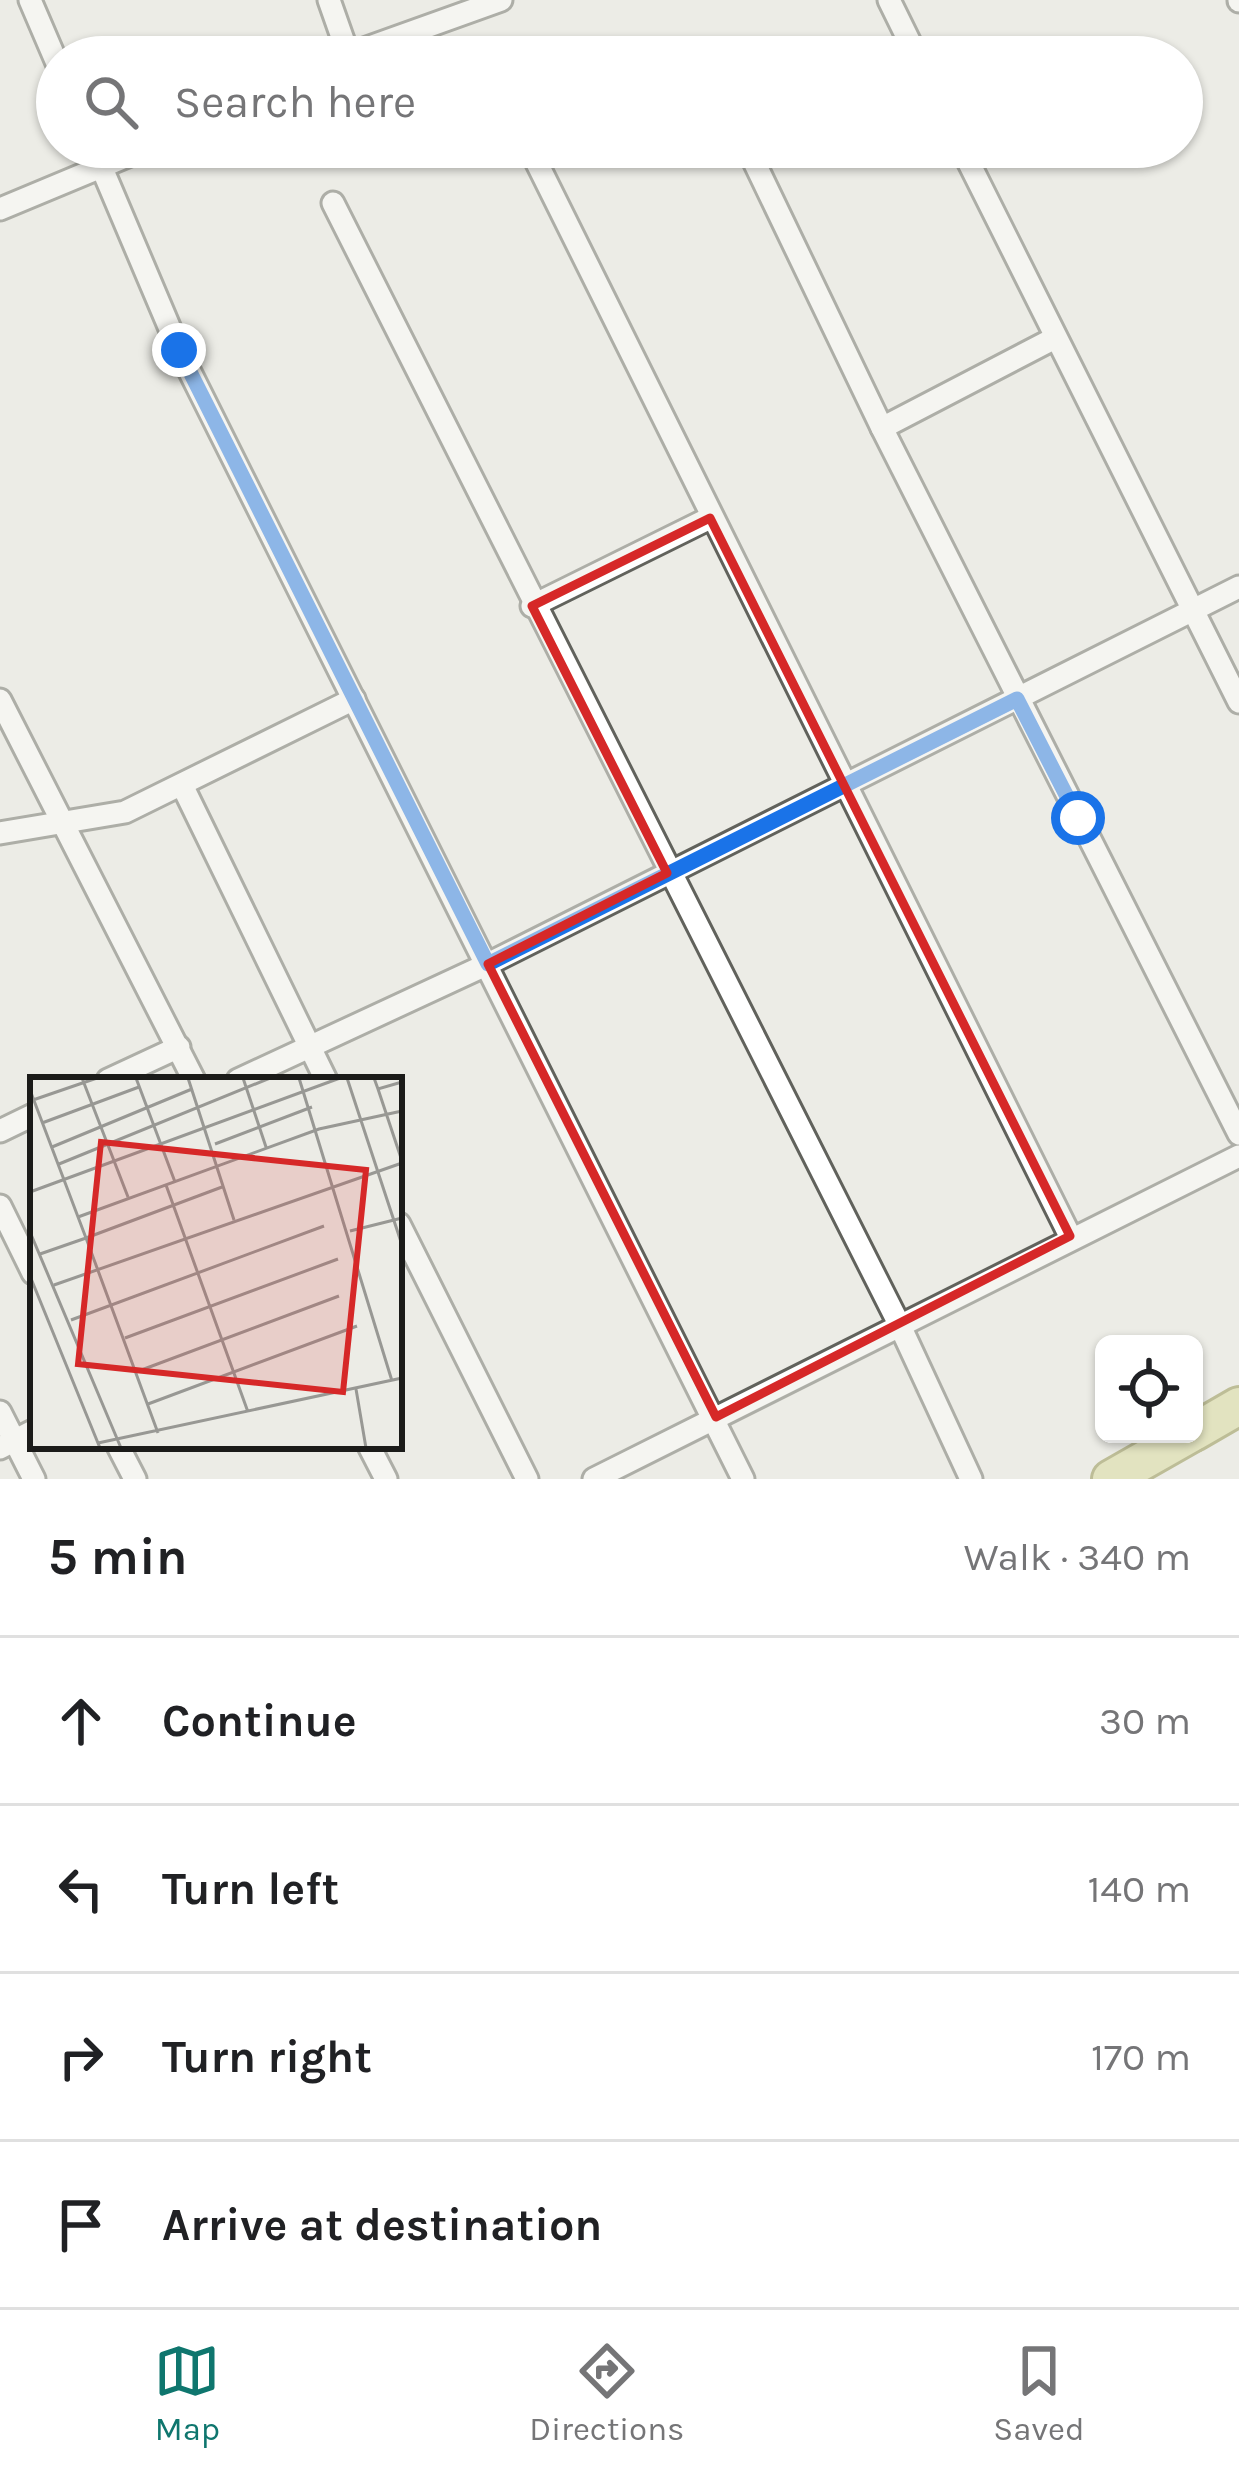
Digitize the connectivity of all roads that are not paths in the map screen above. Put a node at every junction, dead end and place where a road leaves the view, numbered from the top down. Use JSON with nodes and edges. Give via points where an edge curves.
{"nodes":[{"id":1,"x":30,"y":0,"type":"edge"},
{"id":2,"x":329,"y":0,"type":"edge"},
{"id":3,"x":501,"y":0,"type":"edge"},
{"id":4,"x":890,"y":0,"type":"edge"},
{"id":5,"x":45,"y":36,"type":"edge"},
{"id":6,"x":339,"y":36,"type":"edge"},
{"id":7,"x":401,"y":36,"type":"edge"},
{"id":8,"x":907,"y":36,"type":"edge"},
{"id":9,"x":539,"y":168,"type":"edge"},
{"id":10,"x":757,"y":168,"type":"edge"},
{"id":11,"x":971,"y":168,"type":"edge"},
{"id":12,"x":103,"y":169,"type":"joint"},
{"id":13,"x":333,"y":203,"type":"dead end"},
{"id":14,"x":0,"y":209,"type":"edge"},
{"id":15,"x":1054,"y":338,"type":"junction"},
{"id":16,"x":882,"y":428,"type":"junction"},
{"id":17,"x":710,"y":518,"type":"junction"},
{"id":18,"x":1239,"y":587,"type":"edge"},
{"id":19,"x":532,"y":606,"type":"junction"},
{"id":20,"x":1192,"y":608,"type":"junction"},
{"id":21,"x":354,"y":699,"type":"junction"},
{"id":22,"x":1017,"y":699,"type":"junction"},
{"id":23,"x":0,"y":700,"type":"edge"},
{"id":24,"x":1239,"y":702,"type":"edge"},
{"id":25,"x":849,"y":784,"type":"junction"},
{"id":26,"x":182,"y":785,"type":"junction"},
{"id":27,"x":59,"y":823,"type":"junction"},
{"id":28,"x":0,"y":833,"type":"edge"},
{"id":29,"x":668,"y":873,"type":"junction"},
{"id":30,"x":488,"y":964,"type":"junction"},
{"id":31,"x":179,"y":1047,"type":"junction"},
{"id":32,"x":311,"y":1050,"type":"junction"},
{"id":33,"x":115,"y":1077,"type":"edge"},
{"id":34,"x":193,"y":1077,"type":"edge"},
{"id":35,"x":245,"y":1077,"type":"edge"},
{"id":36,"x":324,"y":1077,"type":"edge"},
{"id":37,"x":30,"y":1116,"type":"edge"},
{"id":38,"x":0,"y":1131,"type":"edge"},
{"id":39,"x":1239,"y":1134,"type":"edge"},
{"id":40,"x":1239,"y":1156,"type":"edge"},
{"id":41,"x":0,"y":1206,"type":"edge"},
{"id":42,"x":402,"y":1230,"type":"edge"},
{"id":43,"x":1070,"y":1236,"type":"junction"},
{"id":44,"x":30,"y":1267,"type":"edge"},
{"id":45,"x":901,"y":1328,"type":"junction"},
{"id":46,"x":1239,"y":1406,"type":"edge"},
{"id":47,"x":0,"y":1412,"type":"edge"},
{"id":48,"x":716,"y":1417,"type":"junction"},
{"id":49,"x":1203,"y":1427,"type":"edge"},
{"id":50,"x":16,"y":1439,"type":"edge"},
{"id":51,"x":1174,"y":1443,"type":"edge"},
{"id":52,"x":120,"y":1449,"type":"edge"},
{"id":53,"x":371,"y":1449,"type":"edge"},
{"id":54,"x":34,"y":1479,"type":"edge"},
{"id":55,"x":135,"y":1479,"type":"edge"},
{"id":56,"x":386,"y":1479,"type":"edge"},
{"id":57,"x":527,"y":1479,"type":"edge"},
{"id":58,"x":594,"y":1479,"type":"edge"},
{"id":59,"x":743,"y":1479,"type":"edge"},
{"id":60,"x":971,"y":1479,"type":"edge"},
{"id":61,"x":1111,"y":1479,"type":"edge"}],
"edges":[{"from":1,"to":5,"type":"street"},
{"from":2,"to":6,"type":"street"},
{"from":3,"to":7,"type":"street"},
{"from":4,"to":8,"type":"street"},
{"from":9,"to":17,"type":"street"},
{"from":10,"to":16,"type":"street"},
{"from":11,"to":15,"type":"street"},
{"from":12,"to":14,"type":"street"},
{"from":12,"to":21,"type":"street","via":[[179,350]]},
{"from":13,"to":19,"type":"street"},
{"from":15,"to":16,"type":"street"},
{"from":15,"to":20,"type":"street"},
{"from":16,"to":22,"type":"street"},
{"from":17,"to":19,"type":"street"},
{"from":17,"to":25,"type":"street"},
{"from":18,"to":20,"type":"street"},
{"from":19,"to":29,"type":"street"},
{"from":20,"to":22,"type":"street"},
{"from":20,"to":24,"type":"street"},
{"from":21,"to":26,"type":"street"},
{"from":21,"to":30,"type":"street"},
{"from":22,"to":25,"type":"street"},
{"from":22,"to":39,"type":"street"},
{"from":23,"to":27,"type":"street"},
{"from":25,"to":29,"type":"street"},
{"from":25,"to":43,"type":"street"},
{"from":26,"to":27,"type":"street","via":[[125,812]]},
{"from":26,"to":32,"type":"street"},
{"from":27,"to":28,"type":"street"},
{"from":27,"to":31,"type":"street"},
{"from":29,"to":30,"type":"street"},
{"from":29,"to":45,"type":"street"},
{"from":30,"to":32,"type":"street"},
{"from":30,"to":48,"type":"street"},
{"from":31,"to":33,"type":"street"},
{"from":31,"to":34,"type":"street"},
{"from":32,"to":35,"type":"street"},
{"from":32,"to":36,"type":"street"},
{"from":37,"to":38,"type":"street"},
{"from":40,"to":43,"type":"street"},
{"from":41,"to":44,"type":"street"},
{"from":42,"to":57,"type":"street"},
{"from":43,"to":45,"type":"street"},
{"from":45,"to":48,"type":"street"},
{"from":45,"to":60,"type":"street"},
{"from":46,"to":49,"type":"main road"},
{"from":47,"to":50,"type":"street"},
{"from":48,"to":58,"type":"street"},
{"from":48,"to":59,"type":"street"},
{"from":50,"to":54,"type":"street"},
{"from":51,"to":61,"type":"main road"},
{"from":52,"to":55,"type":"street"},
{"from":53,"to":56,"type":"street"}]}
